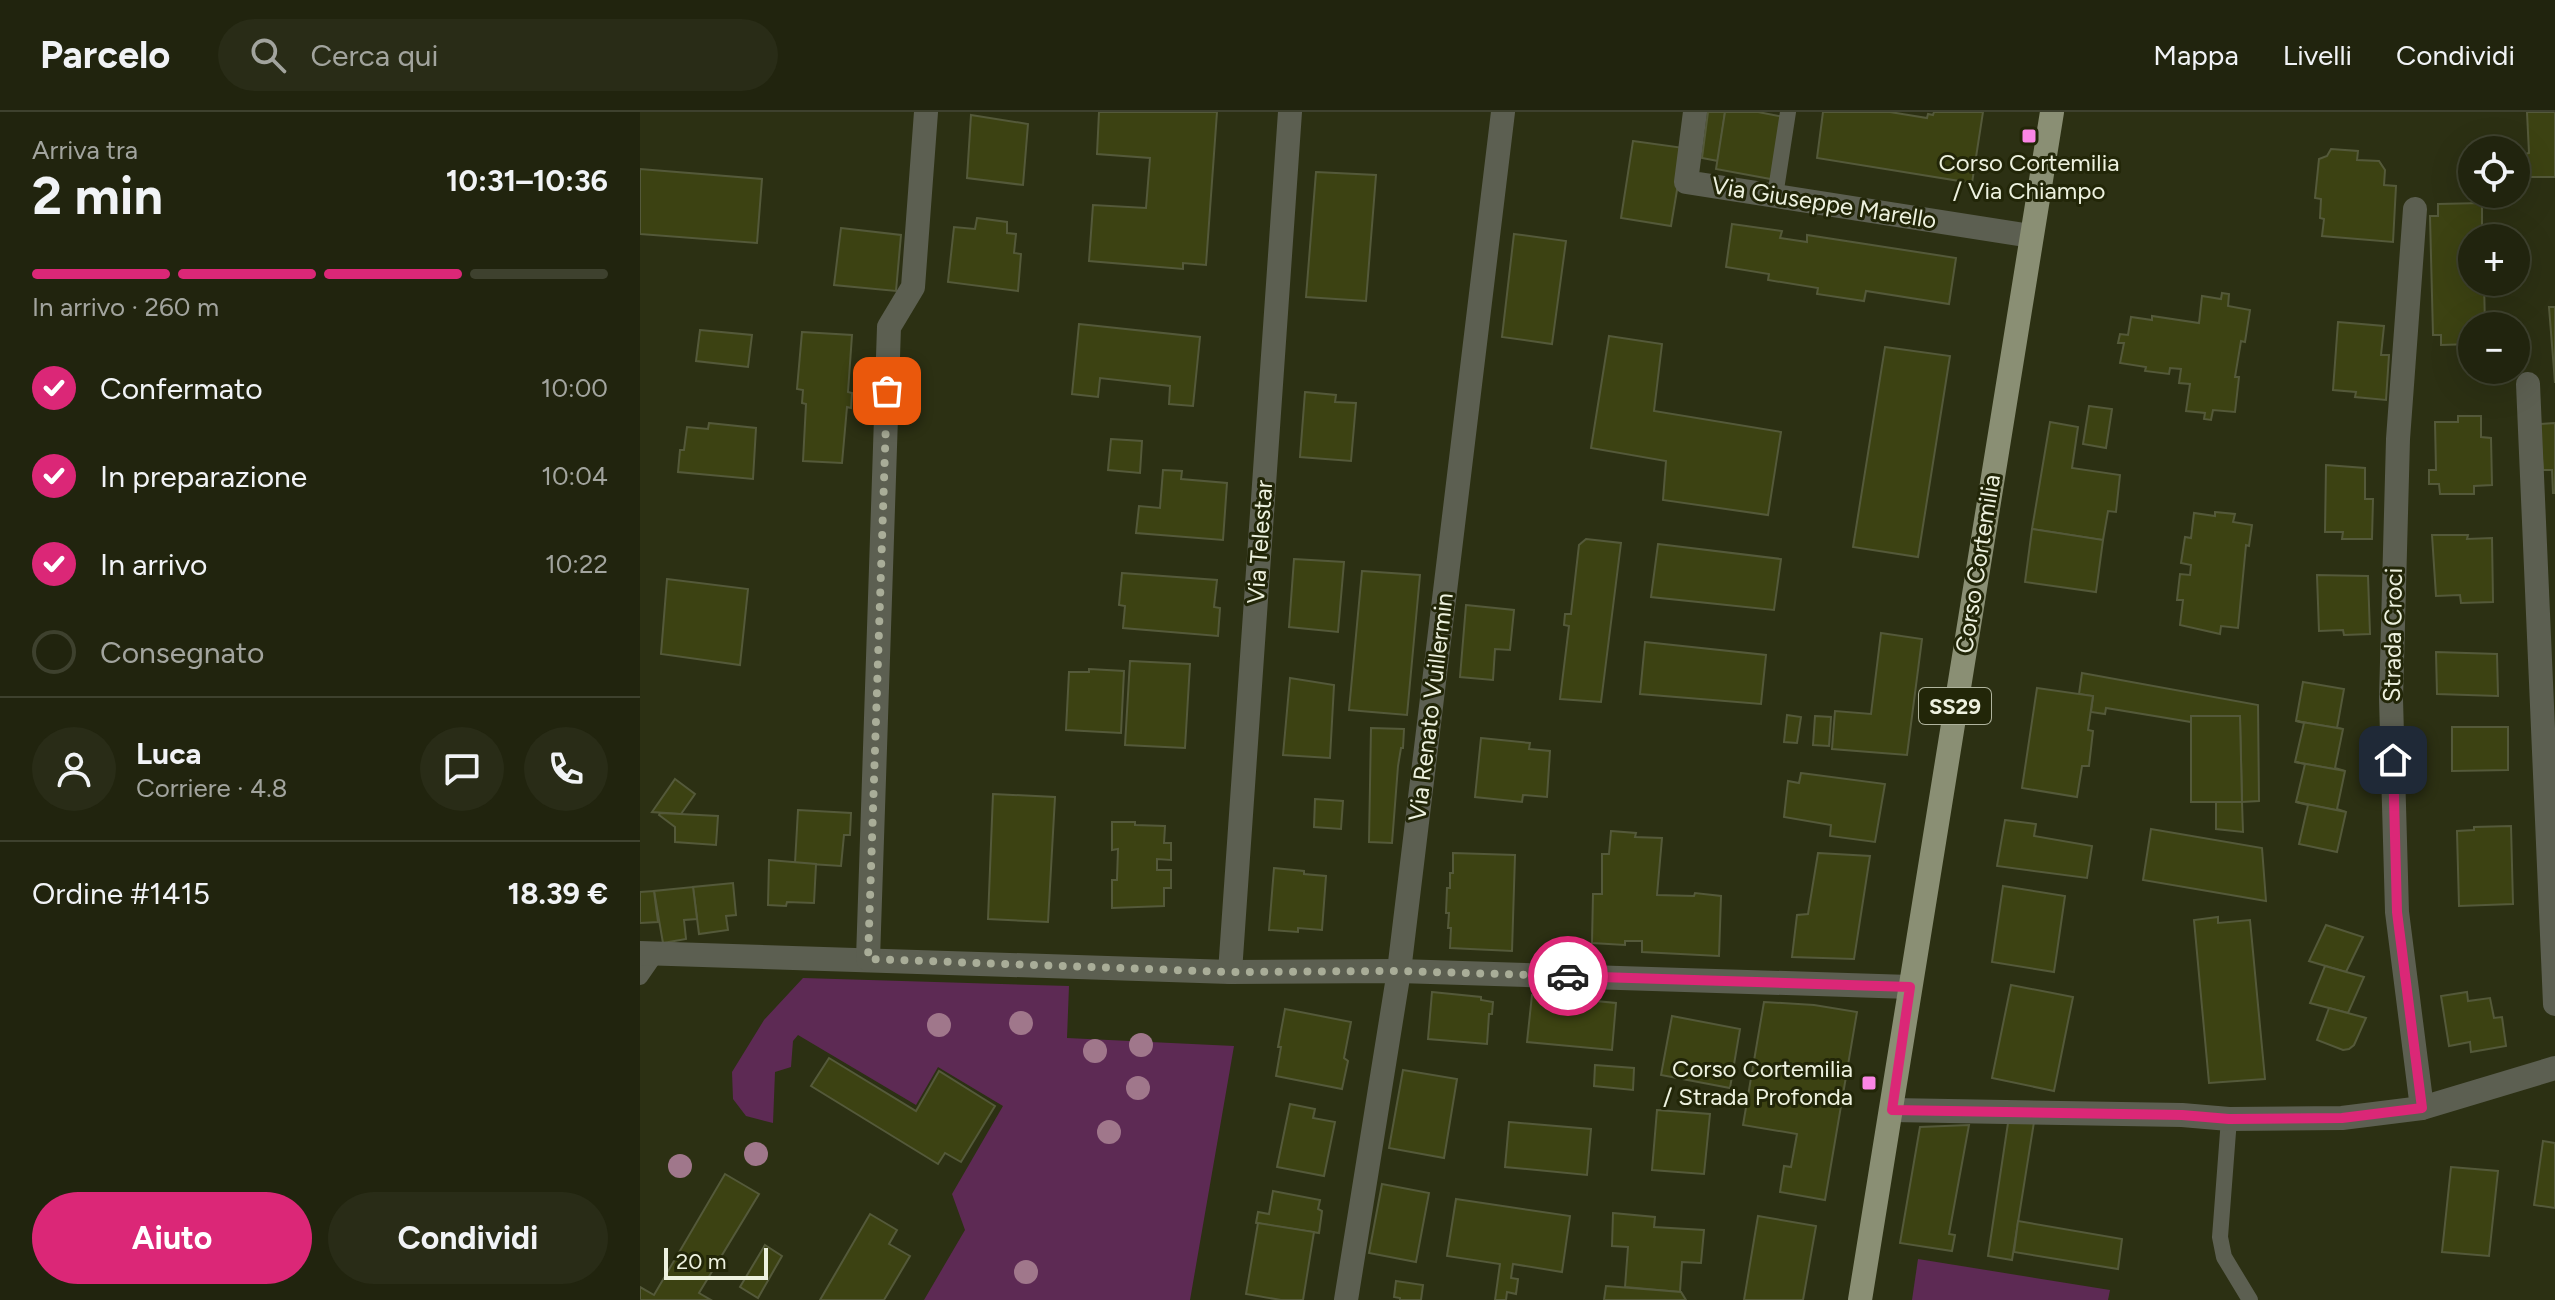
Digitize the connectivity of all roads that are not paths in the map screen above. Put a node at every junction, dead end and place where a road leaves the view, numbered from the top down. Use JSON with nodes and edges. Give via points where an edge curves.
{"nodes":[{"id":1,"x":926,"y":112,"type":"edge"},
{"id":2,"x":1290,"y":112,"type":"edge"},
{"id":3,"x":1503,"y":112,"type":"edge"},
{"id":4,"x":1695,"y":112,"type":"edge"},
{"id":5,"x":1788,"y":112,"type":"edge"},
{"id":6,"x":2052,"y":112,"type":"edge"},
{"id":7,"x":1775,"y":196,"type":"junction"},
{"id":8,"x":2415,"y":209,"type":"dead end"},
{"id":9,"x":2031,"y":236,"type":"junction"},
{"id":10,"x":2528,"y":384,"type":"dead end"},
{"id":11,"x":648,"y":953,"type":"edge"},
{"id":12,"x":868,"y":959,"type":"junction"},
{"id":13,"x":1399,"y":971,"type":"junction"},
{"id":14,"x":1230,"y":972,"type":"junction"},
{"id":15,"x":640,"y":977,"type":"edge"},
{"id":16,"x":1910,"y":987,"type":"junction"},
{"id":17,"x":2555,"y":1004,"type":"edge"},
{"id":18,"x":2555,"y":1068,"type":"edge"},
{"id":19,"x":2422,"y":1108,"type":"junction"},
{"id":20,"x":1892,"y":1110,"type":"junction"},
{"id":21,"x":2229,"y":1119,"type":"junction"},
{"id":22,"x":1346,"y":1300,"type":"edge"},
{"id":23,"x":1860,"y":1300,"type":"edge"},
{"id":24,"x":2250,"y":1300,"type":"edge"}],
"edges":[{"from":1,"to":12,"type":"street","via":[[913,287],[889,327]]},
{"from":2,"to":14,"type":"street","name":"Via Telestar"},
{"from":3,"to":13,"type":"street","name":"Via Renato Vuillermin"},
{"from":4,"to":7,"type":"street","name":"Via Giuseppe Marello","via":[[1686,182]]},
{"from":5,"to":7,"type":"lane"},
{"from":6,"to":9,"type":"main road","name":"Corso Cortemilia","number":"SS29"},
{"from":7,"to":9,"type":"street","name":"Via Giuseppe Marello"},
{"from":8,"to":19,"type":"street","name":"Strada Croci","via":[[2398,439],[2391,699],[2397,912]]},
{"from":9,"to":16,"type":"main road","name":"Corso Cortemilia","number":"SS29"},
{"from":10,"to":17,"type":"street"},
{"from":11,"to":12,"type":"street"},
{"from":11,"to":15,"type":"lane"},
{"from":12,"to":14,"type":"street"},
{"from":13,"to":14,"type":"street"},
{"from":13,"to":16,"type":"street"},
{"from":13,"to":22,"type":"street","name":"Via Renato Vuillermin"},
{"from":16,"to":20,"type":"main road","name":"Corso Cortemilia","number":"SS29"},
{"from":18,"to":19,"type":"street"},
{"from":19,"to":21,"type":"street","via":[[2342,1118]]},
{"from":20,"to":21,"type":"street"},
{"from":20,"to":23,"type":"main road","name":"Corso Cortemilia","number":"SS29"},
{"from":21,"to":24,"type":"lane","via":[[2220,1237],[2224,1257]]}]}
